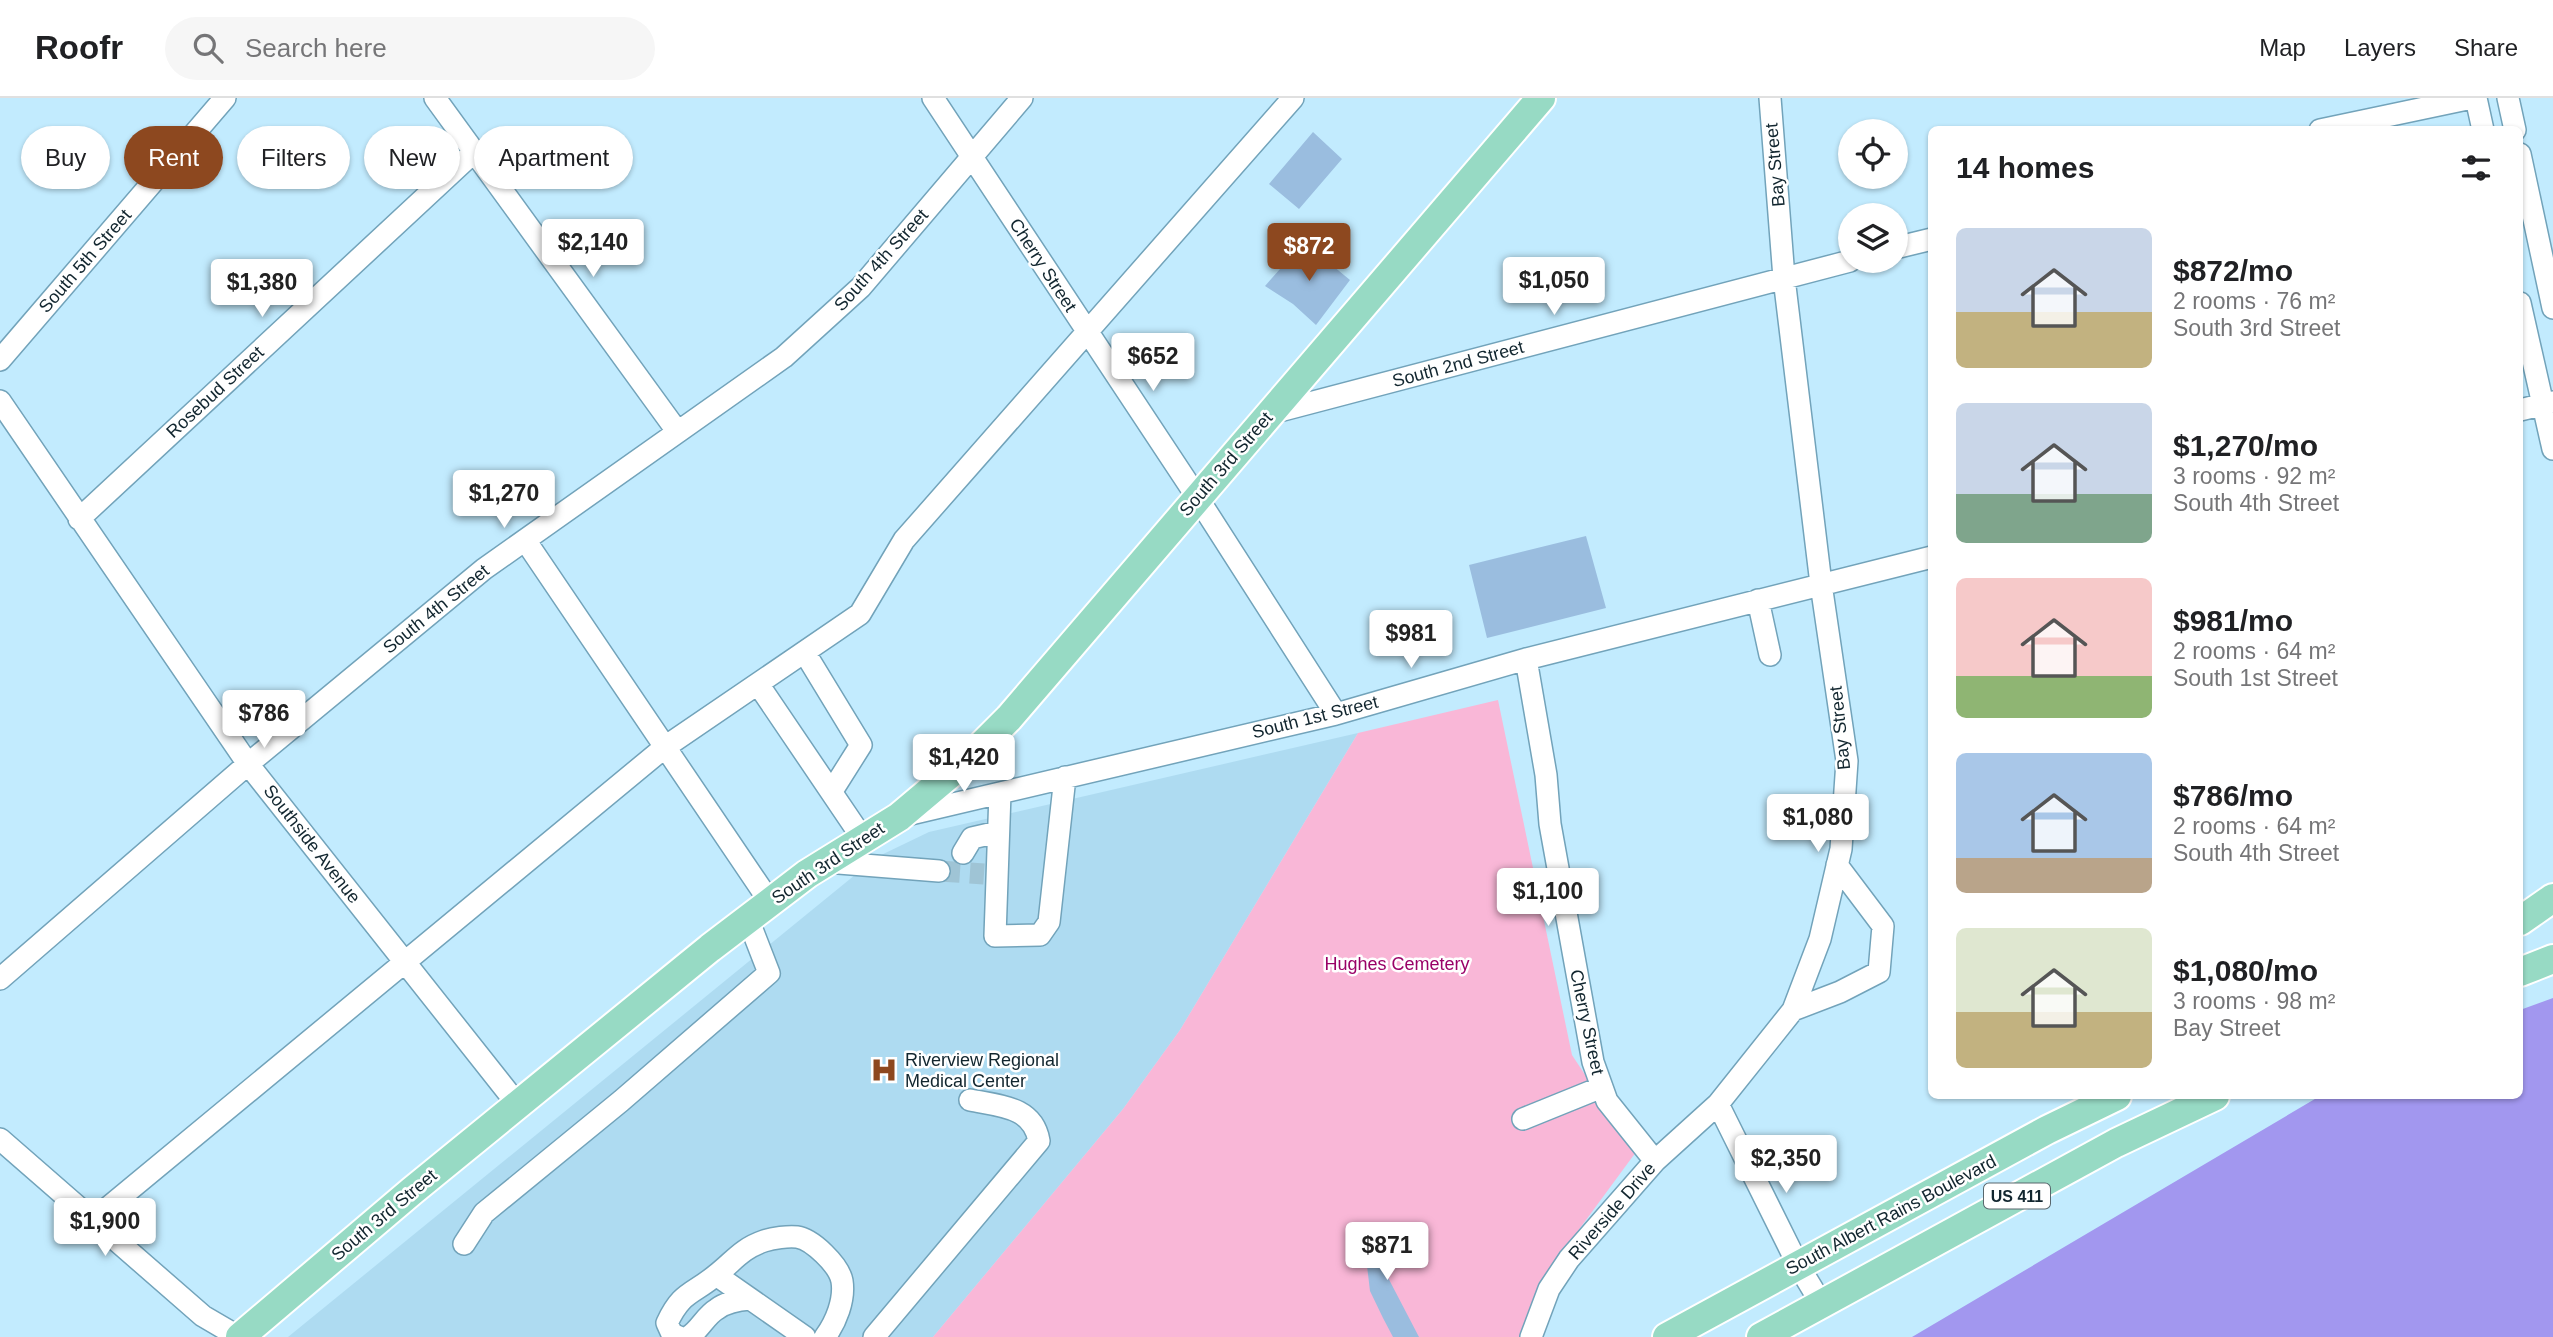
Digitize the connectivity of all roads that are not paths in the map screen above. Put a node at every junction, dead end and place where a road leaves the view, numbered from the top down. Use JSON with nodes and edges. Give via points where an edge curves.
{"nodes":[{"id":1,"x":225,"y":98,"type":"edge"},
{"id":2,"x":435,"y":98,"type":"edge"},
{"id":3,"x":933,"y":98,"type":"edge"},
{"id":4,"x":1022,"y":98,"type":"edge"},
{"id":5,"x":1293,"y":98,"type":"edge"},
{"id":6,"x":1541,"y":98,"type":"edge"},
{"id":7,"x":1770,"y":98,"type":"edge"},
{"id":8,"x":2474,"y":98,"type":"edge"},
{"id":9,"x":2508,"y":98,"type":"edge"},
{"id":10,"x":2339,"y":126,"type":"edge"},
{"id":11,"x":2482,"y":126,"type":"edge"},
{"id":12,"x":2514,"y":126,"type":"edge"},
{"id":13,"x":474,"y":150,"type":"edge"},
{"id":14,"x":474,"y":152,"type":"edge"},
{"id":15,"x":972,"y":156,"type":"junction"},
{"id":16,"x":2523,"y":168,"type":"edge"},
{"id":17,"x":502,"y":189,"type":"edge"},
{"id":18,"x":1928,"y":240,"type":"edge"},
{"id":19,"x":1908,"y":245,"type":"edge"},
{"id":20,"x":1838,"y":264,"type":"edge"},
{"id":21,"x":1784,"y":278,"type":"junction"},
{"id":22,"x":2553,"y":308,"type":"edge"},
{"id":23,"x":2523,"y":314,"type":"edge"},
{"id":24,"x":1087,"y":332,"type":"junction"},
{"id":25,"x":0,"y":360,"type":"edge"},
{"id":26,"x":0,"y":401,"type":"edge"},
{"id":27,"x":2547,"y":403,"type":"edge"},
{"id":28,"x":2523,"y":409,"type":"edge"},
{"id":29,"x":1268,"y":414,"type":"junction"},
{"id":30,"x":677,"y":431,"type":"junction"},
{"id":31,"x":2553,"y":449,"type":"edge"},
{"id":32,"x":1197,"y":497,"type":"junction"},
{"id":33,"x":79,"y":519,"type":"junction"},
{"id":34,"x":525,"y":540,"type":"junction"},
{"id":35,"x":1928,"y":557,"type":"edge"},
{"id":36,"x":1821,"y":584,"type":"junction"},
{"id":37,"x":1758,"y":600,"type":"junction"},
{"id":38,"x":805,"y":653,"type":"junction"},
{"id":39,"x":1770,"y":655,"type":"dead end"},
{"id":40,"x":1526,"y":659,"type":"junction"},
{"id":41,"x":758,"y":684,"type":"junction"},
{"id":42,"x":1336,"y":714,"type":"junction"},
{"id":43,"x":665,"y":747,"type":"junction"},
{"id":44,"x":248,"y":764,"type":"junction"},
{"id":45,"x":1065,"y":777,"type":"junction"},
{"id":46,"x":832,"y":791,"type":"junction"},
{"id":47,"x":1000,"y":793,"type":"junction"},
{"id":48,"x":899,"y":817,"type":"junction"},
{"id":49,"x":998,"y":832,"type":"junction"},
{"id":50,"x":863,"y":839,"type":"junction"},
{"id":51,"x":963,"y":853,"type":"dead end"},
{"id":52,"x":826,"y":862,"type":"junction"},
{"id":53,"x":1837,"y":865,"type":"junction"},
{"id":54,"x":939,"y":871,"type":"tunnel mouth"},
{"id":55,"x":2553,"y":898,"type":"edge"},
{"id":56,"x":2553,"y":909,"type":"edge"},
{"id":57,"x":759,"y":910,"type":"junction"},
{"id":58,"x":2523,"y":919,"type":"edge"},
{"id":59,"x":2523,"y":920,"type":"edge"},
{"id":60,"x":2553,"y":959,"type":"edge"},
{"id":61,"x":405,"y":962,"type":"junction"},
{"id":62,"x":2523,"y":971,"type":"edge"},
{"id":63,"x":0,"y":979,"type":"edge"},
{"id":64,"x":1793,"y":1010,"type":"junction"},
{"id":65,"x":1602,"y":1087,"type":"junction"},
{"id":66,"x":2110,"y":1099,"type":"edge"},
{"id":67,"x":2209,"y":1099,"type":"edge"},
{"id":68,"x":970,"y":1100,"type":"dead end"},
{"id":69,"x":1718,"y":1104,"type":"junction"},
{"id":70,"x":518,"y":1105,"type":"junction"},
{"id":71,"x":1523,"y":1119,"type":"dead end"},
{"id":72,"x":0,"y":1139,"type":"edge"},
{"id":73,"x":1656,"y":1161,"type":"junction"},
{"id":74,"x":93,"y":1220,"type":"junction"},
{"id":75,"x":464,"y":1244,"type":"dead end"},
{"id":76,"x":1798,"y":1265,"type":"junction"},
{"id":77,"x":716,"y":1275,"type":"junction"},
{"id":78,"x":750,"y":1298,"type":"junction"},
{"id":79,"x":1821,"y":1303,"type":"junction"},
{"id":80,"x":239,"y":1337,"type":"edge"},
{"id":81,"x":679,"y":1337,"type":"edge"},
{"id":82,"x":688,"y":1337,"type":"edge"},
{"id":83,"x":804,"y":1337,"type":"edge"},
{"id":84,"x":825,"y":1337,"type":"edge"},
{"id":85,"x":874,"y":1337,"type":"edge"},
{"id":86,"x":1531,"y":1337,"type":"edge"},
{"id":87,"x":1667,"y":1337,"type":"edge"},
{"id":88,"x":1761,"y":1337,"type":"edge"}],
"edges":[{"from":1,"to":25,"type":"street","name":"South 5th Street"},
{"from":2,"to":13,"type":"street"},
{"from":3,"to":15,"type":"street","name":"Cherry Street"},
{"from":4,"to":15,"type":"street","name":"South 4th Street"},
{"from":5,"to":24,"type":"street"},
{"from":6,"to":29,"type":"main road","name":"South 3rd Street"},
{"from":7,"to":21,"type":"street","name":"Bay Street"},
{"from":8,"to":10,"type":"street"},
{"from":8,"to":11,"type":"street"},
{"from":9,"to":12,"type":"street"},
{"from":14,"to":33,"type":"street","name":"Rosebud Street"},
{"from":15,"to":24,"type":"street","name":"Cherry Street"},
{"from":15,"to":30,"type":"street","name":"South 4th Street","via":[[862,287],[784,357]]},
{"from":16,"to":22,"type":"street"},
{"from":17,"to":30,"type":"street"},
{"from":18,"to":19,"type":"street"},
{"from":20,"to":21,"type":"street","name":"South 2nd Street"},
{"from":21,"to":29,"type":"street","name":"South 2nd Street"},
{"from":21,"to":36,"type":"street","name":"Bay Street"},
{"from":23,"to":27,"type":"street"},
{"from":24,"to":32,"type":"street","name":"Cherry Street"},
{"from":24,"to":38,"type":"street","via":[[904,540],[860,614]]},
{"from":26,"to":33,"type":"street","name":"Southside Avenue"},
{"from":27,"to":28,"type":"street"},
{"from":27,"to":31,"type":"street"},
{"from":29,"to":32,"type":"main road","name":"South 3rd Street"},
{"from":30,"to":34,"type":"street","name":"South 4th Street"},
{"from":32,"to":42,"type":"street","name":"Cherry Street"},
{"from":32,"to":48,"type":"main road","name":"South 3rd Street","via":[[1009,718]]},
{"from":33,"to":44,"type":"street","name":"Southside Avenue"},
{"from":34,"to":43,"type":"street"},
{"from":34,"to":44,"type":"street","name":"South 4th Street"},
{"from":35,"to":36,"type":"street","name":"South 1st Street"},
{"from":36,"to":37,"type":"street","name":"South 1st Street"},
{"from":36,"to":53,"type":"street","name":"Bay Street","via":[[1847,761]]},
{"from":37,"to":39,"type":"street"},
{"from":37,"to":40,"type":"street","name":"South 1st Street"},
{"from":38,"to":41,"type":"street"},
{"from":38,"to":46,"type":"street","via":[[861,745]]},
{"from":40,"to":42,"type":"street","name":"South 1st Street"},
{"from":40,"to":65,"type":"street","name":"Cherry Street","via":[[1553,837],[1593,1062]]},
{"from":41,"to":43,"type":"street"},
{"from":41,"to":46,"type":"street"},
{"from":42,"to":45,"type":"street","name":"South 1st Street"},
{"from":43,"to":57,"type":"street"},
{"from":43,"to":61,"type":"street"},
{"from":44,"to":61,"type":"street","name":"Southside Avenue"},
{"from":44,"to":63,"type":"street","name":"South 4th Street"},
{"from":45,"to":47,"type":"street","name":"South 1st Street"},
{"from":45,"to":49,"type":"street","via":[[1049,922],[1040,935],[995,936],[991,874]]},
{"from":46,"to":50,"type":"street"},
{"from":47,"to":48,"type":"street","name":"South 1st Street"},
{"from":47,"to":49,"type":"street"},
{"from":48,"to":50,"type":"main road","name":"South 3rd Street"},
{"from":49,"to":51,"type":"street","via":[[972,838]]},
{"from":50,"to":52,"type":"main road","name":"South 3rd Street"},
{"from":52,"to":54,"type":"street"},
{"from":52,"to":57,"type":"main road","name":"South 3rd Street"},
{"from":53,"to":64,"type":"street","name":"Bay Street","via":[[1820,939]]},
{"from":53,"to":64,"type":"street","via":[[1884,926],[1879,972]]},
{"from":55,"to":58,"type":"main road"},
{"from":56,"to":59,"type":"main road"},
{"from":57,"to":70,"type":"main road","name":"South 3rd Street"},
{"from":57,"to":75,"type":"street","via":[[769,973],[484,1213]]},
{"from":60,"to":62,"type":"main road"},
{"from":61,"to":70,"type":"street","name":"Southside Avenue"},
{"from":61,"to":74,"type":"street"},
{"from":64,"to":69,"type":"street","name":"Bay Street"},
{"from":65,"to":71,"type":"street"},
{"from":65,"to":73,"type":"street","name":"Cherry Street","via":[[1606,1101]]},
{"from":66,"to":76,"type":"main road","name":"South Albert Rains Boulevard","number":"US 411"},
{"from":67,"to":79,"type":"main road","number":"US 411","via":[[2116,1143]]},
{"from":68,"to":85,"type":"street","via":[[1027,1117],[1037,1129],[1038,1141]]},
{"from":69,"to":73,"type":"street","name":"Riverside Drive"},
{"from":69,"to":76,"type":"street"},
{"from":70,"to":80,"type":"main road","name":"South 3rd Street"},
{"from":72,"to":74,"type":"street"},
{"from":73,"to":86,"type":"street","name":"Riverside Drive","via":[[1569,1259],[1549,1289]]},
{"from":74,"to":80,"type":"street","via":[[203,1316]]},
{"from":76,"to":79,"type":"street"},
{"from":76,"to":87,"type":"main road","name":"South Albert Rains Boulevard","number":"US 411"},
{"from":77,"to":78,"type":"street"},
{"from":77,"to":81,"type":"street","via":[[676,1304],[667,1323],[671,1334]]},
{"from":77,"to":84,"type":"street","via":[[746,1248],[767,1240],[799,1237],[835,1265],[842,1281],[836,1321]]},
{"from":78,"to":82,"type":"street","via":[[715,1309]]},
{"from":78,"to":83,"type":"street"},
{"from":79,"to":88,"type":"main road","number":"US 411"}]}
